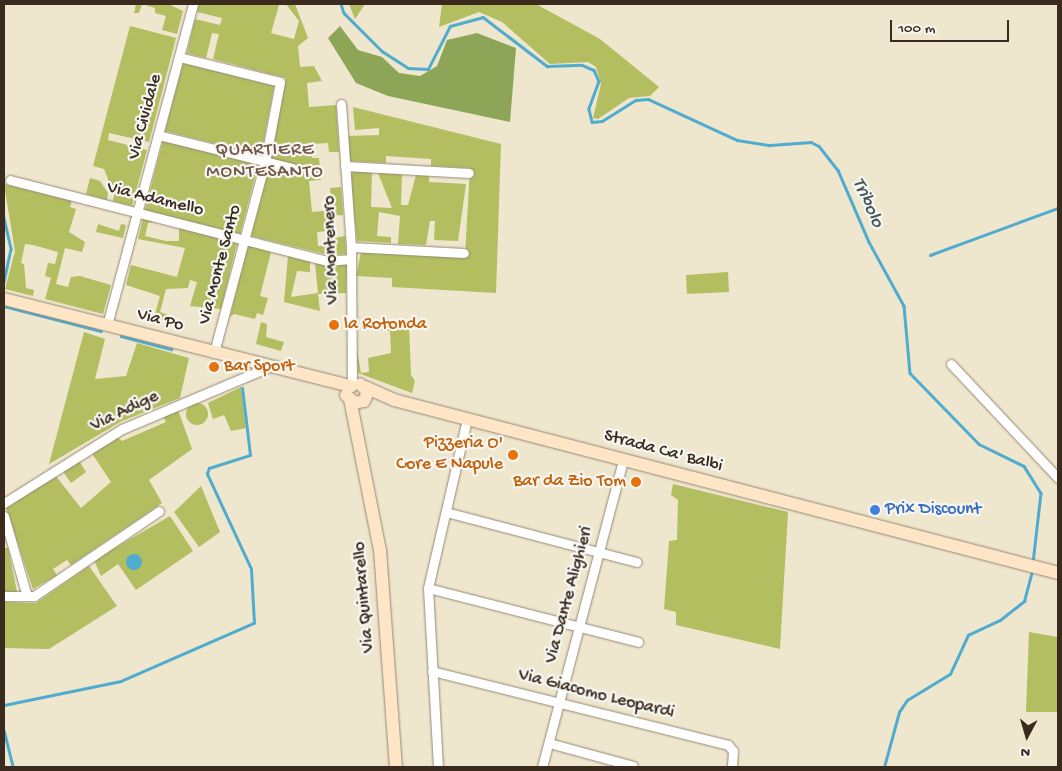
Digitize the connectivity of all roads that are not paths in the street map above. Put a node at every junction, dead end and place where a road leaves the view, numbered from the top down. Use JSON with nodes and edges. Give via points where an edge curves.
{"nodes":[{"id":1,"x":193,"y":4,"type":"edge"},
{"id":2,"x":179,"y":57,"type":"junction"},
{"id":3,"x":341,"y":104,"type":"dead end"},
{"id":4,"x":158,"y":135,"type":"junction"},
{"id":5,"x":265,"y":162,"type":"junction"},
{"id":6,"x":345,"y":166,"type":"junction"},
{"id":7,"x":292,"y":168,"type":"dead end"},
{"id":8,"x":469,"y":173,"type":"dead end"},
{"id":9,"x":10,"y":180,"type":"dead end"},
{"id":10,"x":137,"y":212,"type":"junction"},
{"id":11,"x":244,"y":239,"type":"junction"},
{"id":12,"x":351,"y":247,"type":"junction"},
{"id":13,"x":464,"y":252,"type":"dead end"},
{"id":14,"x":351,"y":259,"type":"junction"},
{"id":15,"x":4,"y":299,"type":"edge"},
{"id":16,"x":107,"y":325,"type":"junction"},
{"id":17,"x":214,"y":353,"type":"junction"},
{"id":18,"x":951,"y":364,"type":"dead end"},
{"id":19,"x":269,"y":367,"type":"junction"},
{"id":20,"x":355,"y":390,"type":"junction"},
{"id":21,"x":394,"y":400,"type":"junction"},
{"id":22,"x":364,"y":402,"type":"junction"},
{"id":23,"x":467,"y":419,"type":"junction"},
{"id":24,"x":356,"y":426,"type":"junction"},
{"id":25,"x":624,"y":460,"type":"junction"},
{"id":26,"x":1058,"y":478,"type":"edge"},
{"id":27,"x":4,"y":503,"type":"edge"},
{"id":28,"x":159,"y":511,"type":"dead end"},
{"id":29,"x":446,"y":512,"type":"junction"},
{"id":30,"x":4,"y":516,"type":"edge"},
{"id":31,"x":598,"y":552,"type":"junction"},
{"id":32,"x":636,"y":562,"type":"dead end"},
{"id":33,"x":1058,"y":573,"type":"edge"},
{"id":34,"x":428,"y":588,"type":"junction"},
{"id":35,"x":4,"y":596,"type":"edge"},
{"id":36,"x":27,"y":596,"type":"junction"},
{"id":37,"x":578,"y":627,"type":"junction"},
{"id":38,"x":638,"y":642,"type":"dead end"},
{"id":39,"x":432,"y":671,"type":"junction"},
{"id":40,"x":559,"y":703,"type":"junction"},
{"id":41,"x":549,"y":743,"type":"junction"},
{"id":42,"x":633,"y":766,"type":"dead end"},
{"id":43,"x":396,"y":767,"type":"edge"},
{"id":44,"x":438,"y":767,"type":"edge"},
{"id":45,"x":542,"y":767,"type":"edge"},
{"id":46,"x":732,"y":767,"type":"edge"}],
"edges":[{"from":1,"to":2,"type":"street","name":"Via Cividale"},
{"from":2,"to":4,"type":"street","name":"Via Cividale"},
{"from":2,"to":5,"type":"street","name":"Via Monte Santo","via":[[280,82]]},
{"from":3,"to":6,"type":"street","name":"Via Montenero"},
{"from":4,"to":5,"type":"street"},
{"from":4,"to":10,"type":"street","name":"Via Cividale"},
{"from":5,"to":7,"type":"street"},
{"from":5,"to":11,"type":"street","name":"Via Monte Santo"},
{"from":6,"to":8,"type":"street"},
{"from":6,"to":12,"type":"street","name":"Via Montenero"},
{"from":9,"to":10,"type":"street","name":"Via Adamello"},
{"from":10,"to":11,"type":"street","name":"Via Adamello"},
{"from":10,"to":16,"type":"street","name":"Via Cividale"},
{"from":11,"to":14,"type":"street","name":"Via Adamello","via":[[327,261]]},
{"from":11,"to":17,"type":"street","name":"Via Monte Santo"},
{"from":12,"to":13,"type":"street"},
{"from":12,"to":14,"type":"street","name":"Via Montenero"},
{"from":14,"to":20,"type":"street","name":"Via Montenero","via":[[350,366]]},
{"from":15,"to":16,"type":"main road","name":"Via Po"},
{"from":16,"to":17,"type":"main road","name":"Via Po"},
{"from":17,"to":19,"type":"main road","name":"Via Po"},
{"from":18,"to":26,"type":"street"},
{"from":19,"to":20,"type":"main road","name":"Via Po"},
{"from":19,"to":27,"type":"street","name":"Via Adige","via":[[122,429]]},
{"from":20,"to":21,"type":"main road","name":"Strada Ca' Balbi"},
{"from":20,"to":22,"type":"main road"},
{"from":20,"to":24,"type":"main road","name":"Via Quintarello"},
{"from":21,"to":22,"type":"main road","name":"Strada Ca' Balbi"},
{"from":21,"to":23,"type":"main road","name":"Strada Ca' Balbi"},
{"from":22,"to":24,"type":"main road","name":"Via Quintarello"},
{"from":23,"to":25,"type":"main road","name":"Strada Ca' Balbi"},
{"from":23,"to":29,"type":"street"},
{"from":24,"to":43,"type":"main road","name":"Via Quintarello","via":[[380,550]]},
{"from":25,"to":31,"type":"street","name":"Via Dante Alighieri"},
{"from":25,"to":33,"type":"main road","name":"Strada Ca' Balbi"},
{"from":28,"to":36,"type":"street","via":[[35,596]]},
{"from":29,"to":31,"type":"street"},
{"from":29,"to":34,"type":"street"},
{"from":30,"to":36,"type":"street"},
{"from":31,"to":32,"type":"street"},
{"from":31,"to":37,"type":"street","name":"Via Dante Alighieri"},
{"from":34,"to":37,"type":"street"},
{"from":34,"to":39,"type":"street"},
{"from":35,"to":36,"type":"street"},
{"from":37,"to":38,"type":"street"},
{"from":37,"to":40,"type":"street","name":"Via Dante Alighieri"},
{"from":39,"to":40,"type":"street","name":"Via Giacomo Leopardi"},
{"from":39,"to":44,"type":"street"},
{"from":40,"to":41,"type":"street","name":"Via Dante Alighieri"},
{"from":40,"to":46,"type":"street","name":"Via Giacomo Leopardi","via":[[728,745],[734,751]]},
{"from":41,"to":42,"type":"street"},
{"from":41,"to":45,"type":"street","name":"Via Dante Alighieri"}]}
